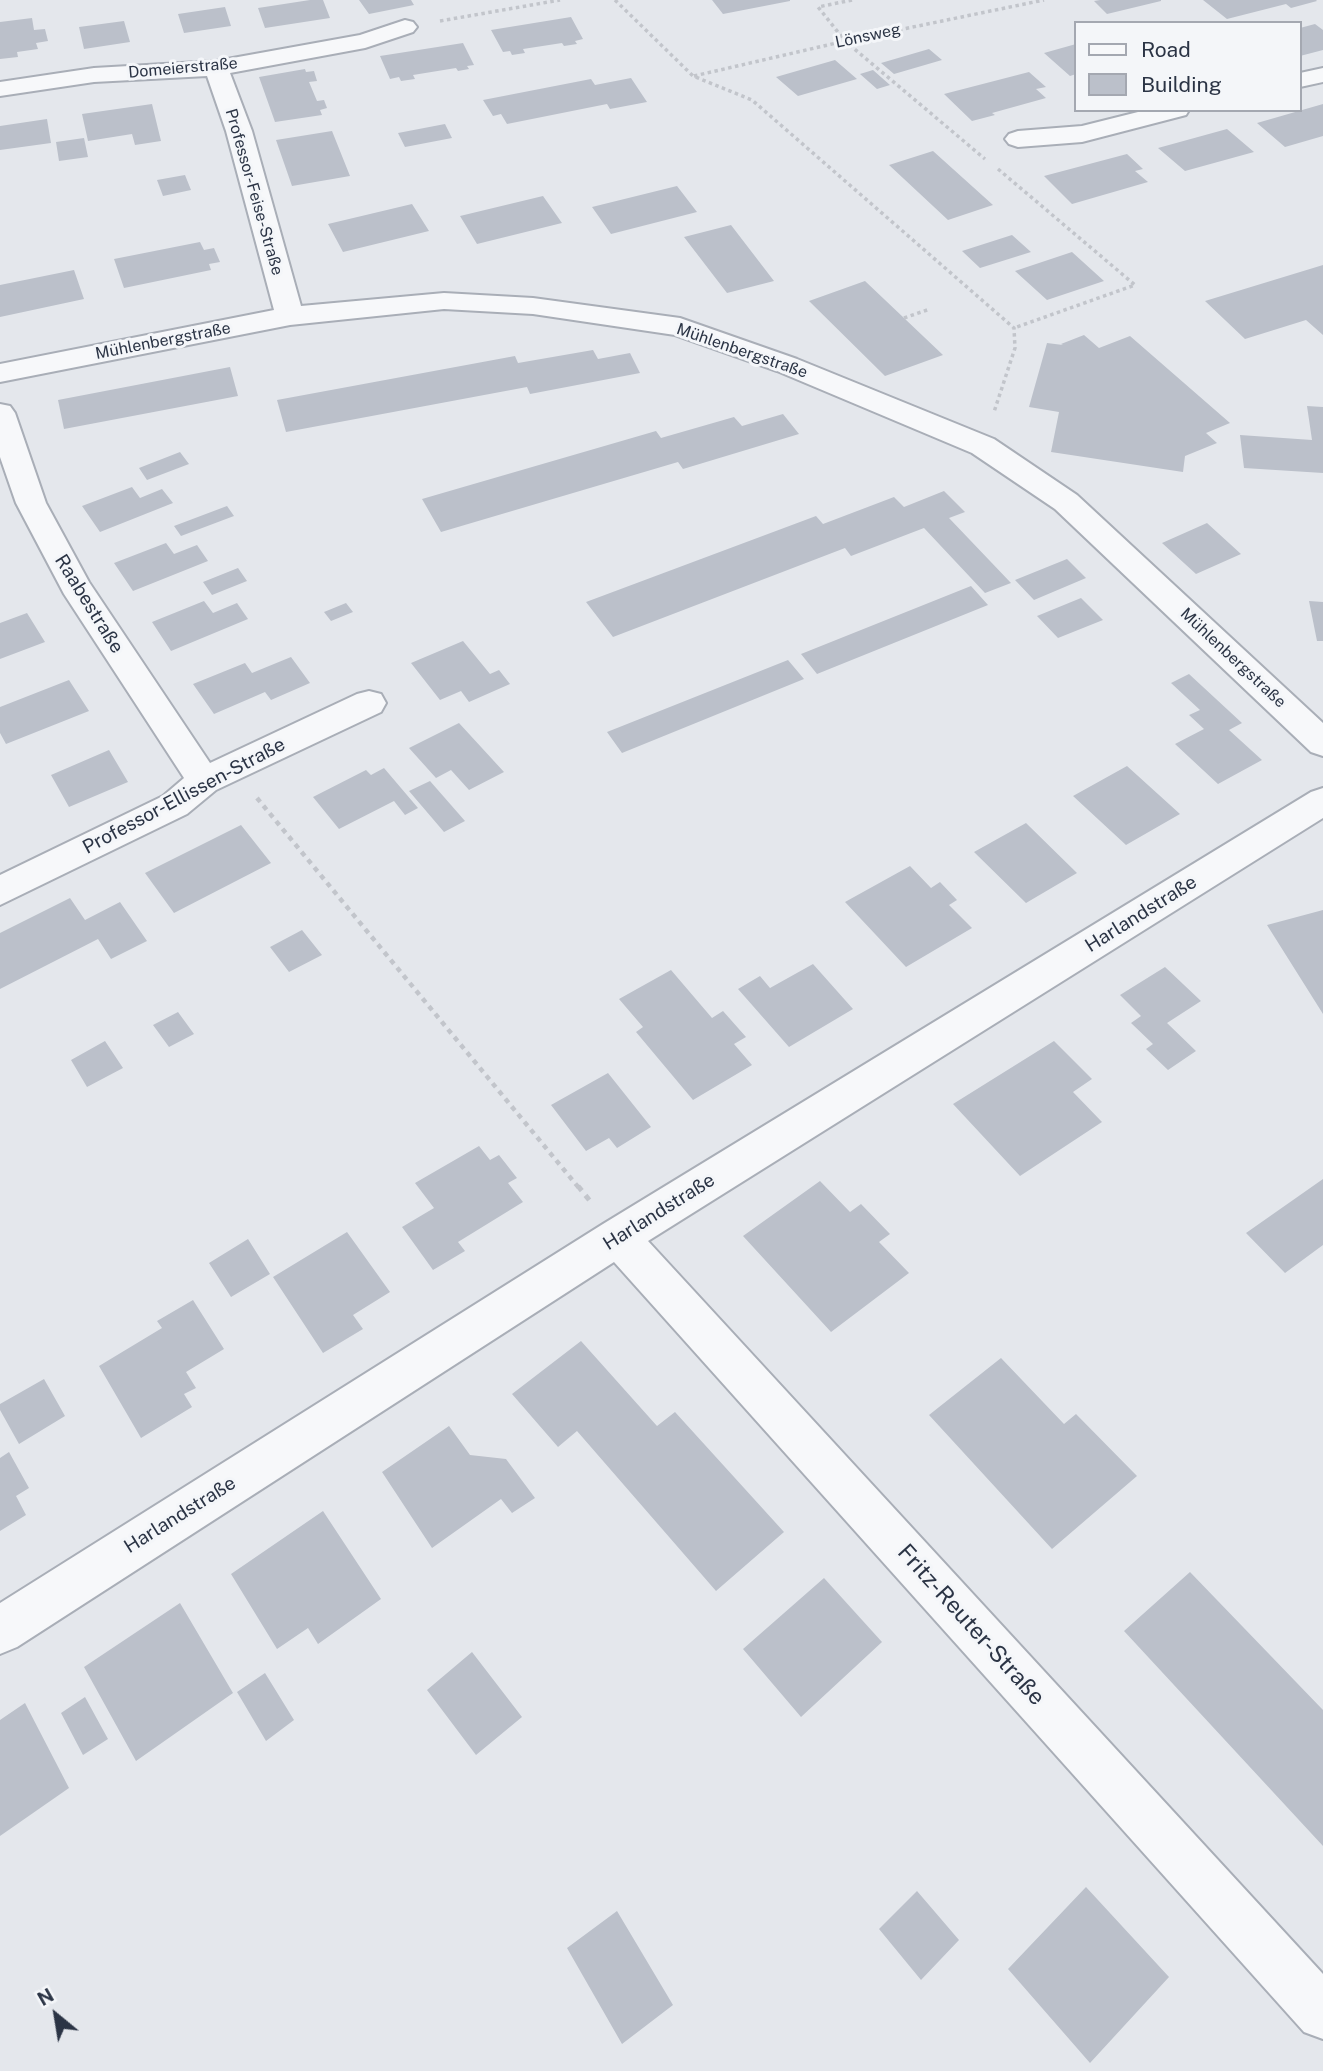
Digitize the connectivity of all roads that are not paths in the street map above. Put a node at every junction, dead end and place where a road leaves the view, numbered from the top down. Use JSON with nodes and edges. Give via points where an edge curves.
{"nodes":[{"id":1,"x":405,"y":27,"type":"road end"},
{"id":2,"x":216,"y":68,"type":"junction"},
{"id":3,"x":1323,"y":75,"type":"edge"},
{"id":4,"x":1302,"y":80,"type":"edge"},
{"id":5,"x":0,"y":89,"type":"edge"},
{"id":6,"x":1169,"y":112,"type":"edge"},
{"id":7,"x":1018,"y":139,"type":"dead end"},
{"id":8,"x":290,"y":316,"type":"junction"},
{"id":9,"x":0,"y":373,"type":"edge"},
{"id":10,"x":0,"y":413,"type":"edge"},
{"id":11,"x":369,"y":703,"type":"dead end"},
{"id":12,"x":1323,"y":743,"type":"edge"},
{"id":13,"x":204,"y":781,"type":"junction"},
{"id":14,"x":1323,"y":801,"type":"edge"},
{"id":15,"x":0,"y":891,"type":"edge"},
{"id":16,"x":618,"y":1237,"type":"junction"},
{"id":17,"x":0,"y":1630,"type":"edge"},
{"id":18,"x":1323,"y":2013,"type":"edge"}],
"edges":[{"from":1,"to":2,"type":"street","name":"Domeierstraße","via":[[365,41]]},
{"from":2,"to":5,"type":"street","name":"Domeierstraße","via":[[94,75]]},
{"from":2,"to":8,"type":"street","name":"Professor-Feise-Straße","via":[[239,131]]},
{"from":3,"to":4,"type":"street"},
{"from":6,"to":7,"type":"street","via":[[1082,134]]},
{"from":8,"to":9,"type":"street","name":"Mühlenbergstraße"},
{"from":8,"to":12,"type":"street","name":"Mühlenbergstraße","via":[[444,301],[533,306],[680,327],[787,365],[983,446],[1066,502]]},
{"from":10,"to":13,"type":"street","name":"Raabestraße","via":[[31,503],[75,586]]},
{"from":11,"to":13,"type":"street","name":"Professor-Ellissen-Straße"},
{"from":13,"to":15,"type":"street","name":"Professor-Ellissen-Straße","via":[[174,805]]},
{"from":14,"to":16,"type":"street","name":"Harlandstraße"},
{"from":16,"to":17,"type":"street","name":"Harlandstraße"},
{"from":16,"to":18,"type":"street","name":"Fritz-Reuter-Straße"}]}
